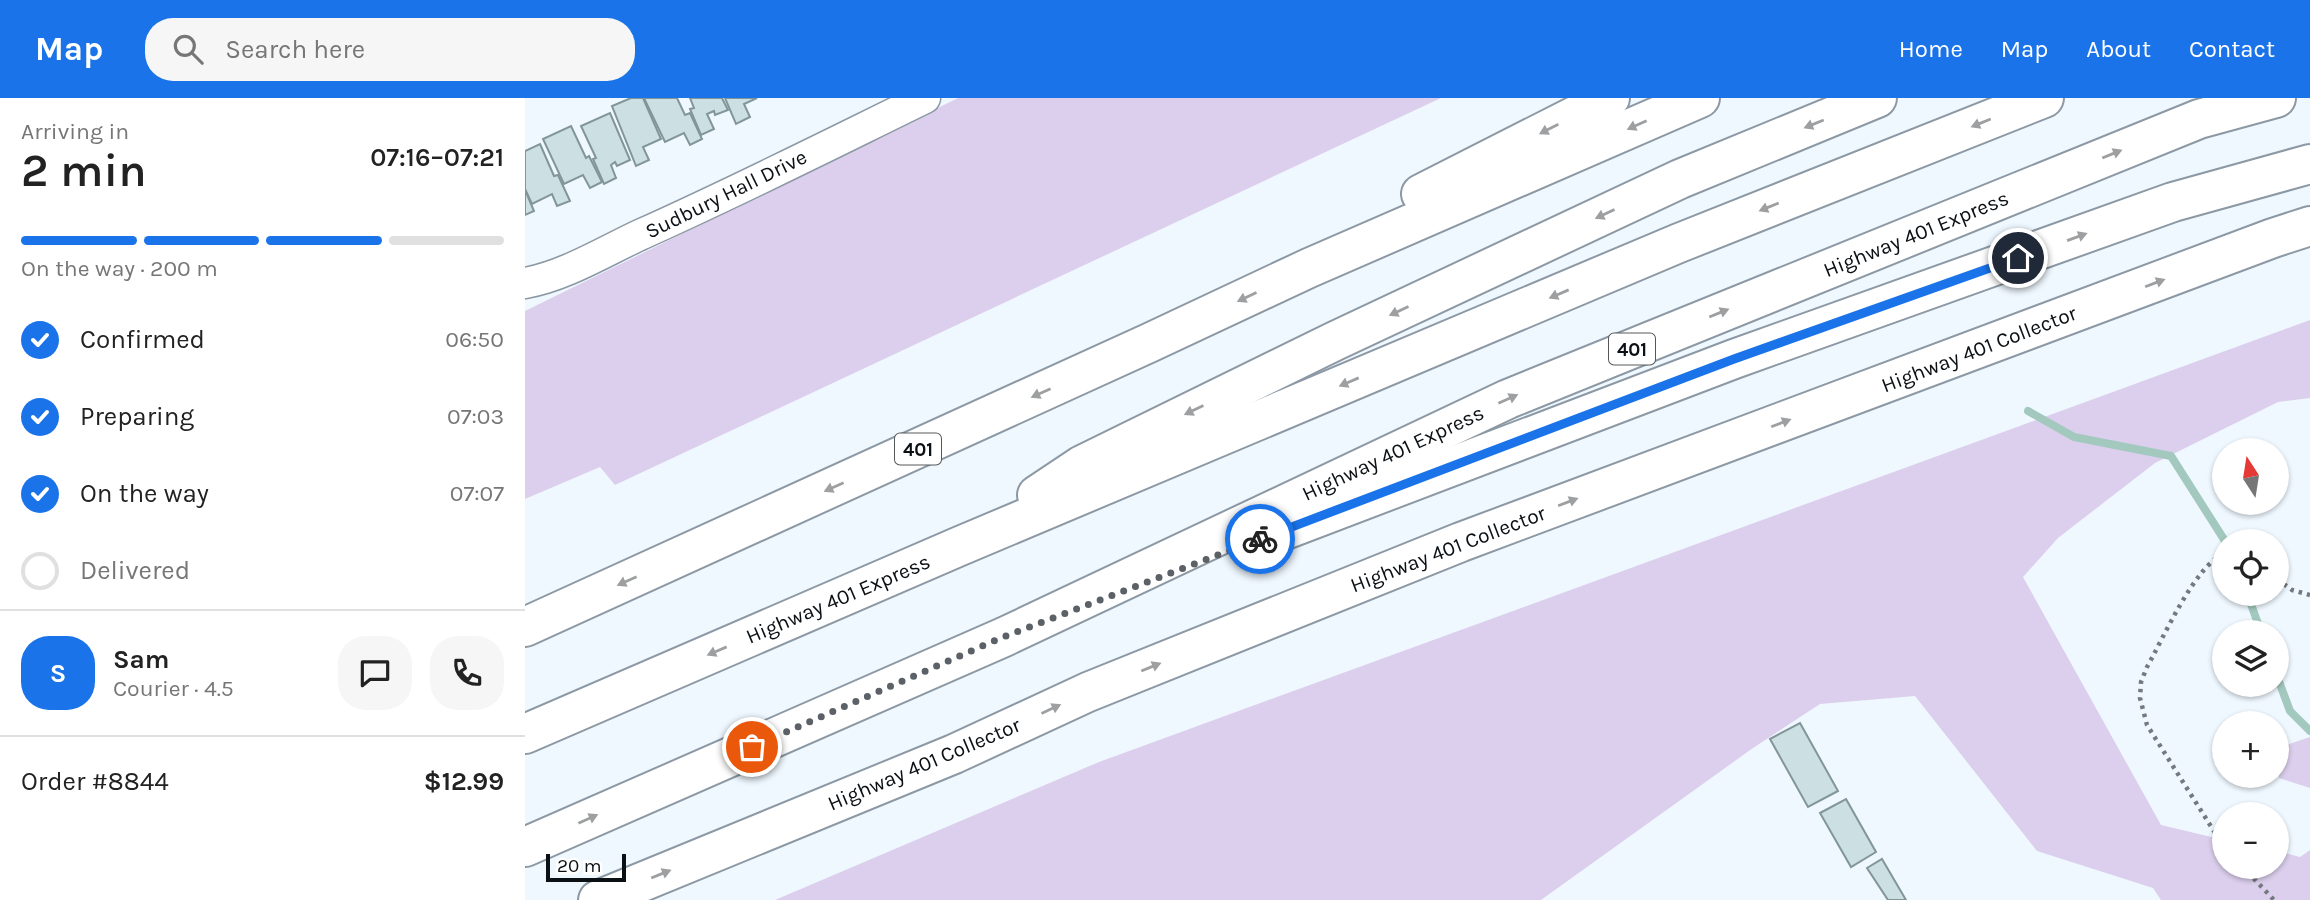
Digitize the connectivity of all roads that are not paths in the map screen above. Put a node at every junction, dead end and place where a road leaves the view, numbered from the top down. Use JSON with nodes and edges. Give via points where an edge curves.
{"nodes":[{"id":1,"x":925,"y":98,"type":"edge"},
{"id":2,"x":1610,"y":98,"type":"edge"},
{"id":3,"x":1700,"y":98,"type":"edge"},
{"id":4,"x":1877,"y":98,"type":"edge"},
{"id":5,"x":2044,"y":98,"type":"edge"},
{"id":6,"x":2276,"y":98,"type":"edge"},
{"id":7,"x":2310,"y":164,"type":"edge"},
{"id":8,"x":2310,"y":226,"type":"edge"},
{"id":9,"x":2292,"y":238,"type":"edge"},
{"id":10,"x":1309,"y":268,"type":"junction"},
{"id":11,"x":525,"y":283,"type":"edge"},
{"id":12,"x":960,"y":546,"type":"junction"},
{"id":13,"x":525,"y":627,"type":"edge"},
{"id":14,"x":1003,"y":637,"type":"junction"},
{"id":15,"x":525,"y":734,"type":"edge"},
{"id":16,"x":525,"y":847,"type":"edge"},
{"id":17,"x":597,"y":900,"type":"edge"}],
"edges":[{"from":1,"to":11,"type":"street","name":"Sudbury Hall Drive","via":[[681,217]]},
{"from":2,"to":10,"type":"highway","one_way":true,"via":[[1425,191]]},
{"from":3,"to":10,"type":"highway","number":"401","one_way":true},
{"from":4,"to":12,"type":"highway","one_way":true,"via":[[1680,179],[1335,341],[1082,465]]},
{"from":5,"to":12,"type":"highway","name":"Highway 401 Express","one_way":true,"via":[[1679,243]]},
{"from":14,"to":6,"type":"highway","name":"Highway 401 Express","number":"401","one_way":true,"via":[[1508,399],[2199,119]]},
{"from":14,"to":7,"type":"highway","one_way":true,"via":[[1747,355],[2173,202]]},
{"from":8,"to":9,"type":"highway","name":"Highway 401 Collector"},
{"from":17,"to":9,"type":"highway","name":"Highway 401 Collector","one_way":true,"via":[[954,754],[1088,692],[1448,548]]},
{"from":10,"to":13,"type":"highway","number":"401","one_way":true},
{"from":12,"to":15,"type":"highway","name":"Highway 401 Express","one_way":true},
{"from":16,"to":14,"type":"highway","name":"Highway 401 Express","number":"401","one_way":true}]}
